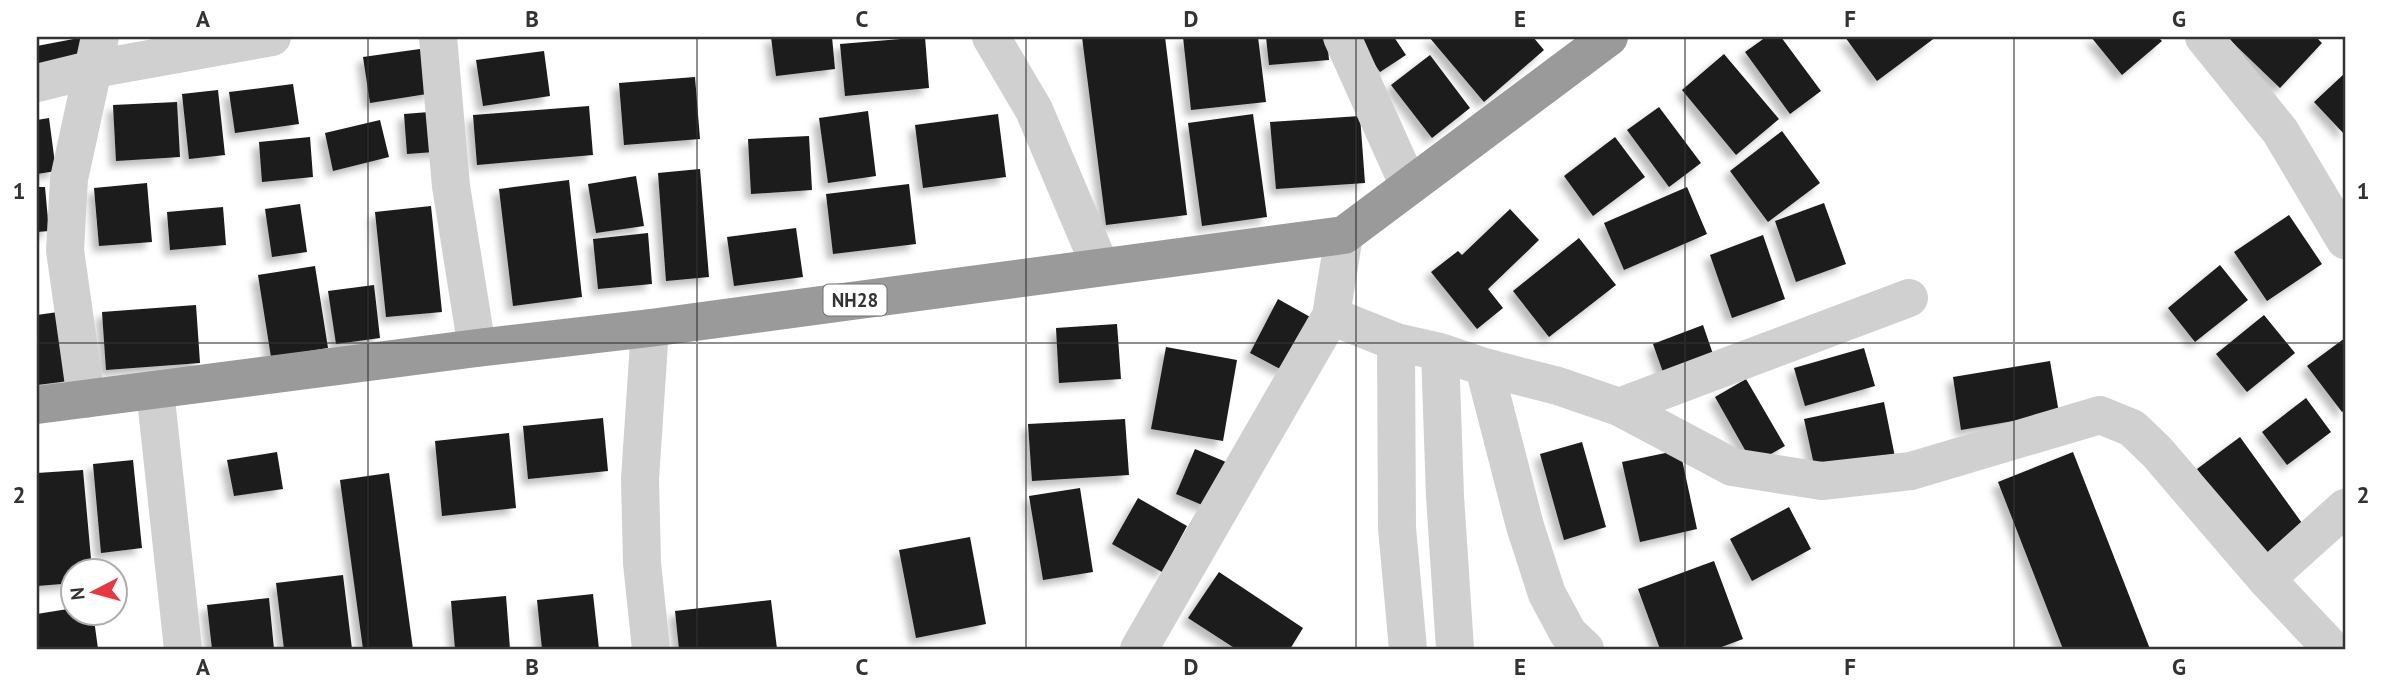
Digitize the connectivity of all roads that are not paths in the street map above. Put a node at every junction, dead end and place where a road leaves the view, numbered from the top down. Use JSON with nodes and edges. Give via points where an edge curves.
{"nodes":[{"id":1,"x":272,"y":37,"type":"edge"},
{"id":2,"x":438,"y":37,"type":"edge"},
{"id":3,"x":991,"y":37,"type":"edge"},
{"id":4,"x":1342,"y":37,"type":"edge"},
{"id":5,"x":1609,"y":37,"type":"edge"},
{"id":6,"x":2204,"y":37,"type":"edge"},
{"id":7,"x":97,"y":53,"type":"edge"},
{"id":8,"x":37,"y":83,"type":"edge"},
{"id":9,"x":1409,"y":186,"type":"junction"},
{"id":10,"x":1344,"y":234,"type":"junction"},
{"id":11,"x":2345,"y":240,"type":"edge"},
{"id":12,"x":1100,"y":266,"type":"junction"},
{"id":13,"x":1909,"y":298,"type":"dead end"},
{"id":14,"x":1331,"y":316,"type":"junction"},
{"id":15,"x":650,"y":328,"type":"junction"},
{"id":16,"x":1396,"y":342,"type":"junction"},
{"id":17,"x":477,"y":348,"type":"junction"},
{"id":18,"x":1440,"y":352,"type":"junction"},
{"id":19,"x":1484,"y":367,"type":"junction"},
{"id":20,"x":155,"y":390,"type":"junction"},
{"id":21,"x":86,"y":399,"type":"junction"},
{"id":22,"x":37,"y":405,"type":"edge"},
{"id":23,"x":1619,"y":407,"type":"junction"},
{"id":24,"x":2345,"y":508,"type":"edge"},
{"id":25,"x":2266,"y":579,"type":"junction"},
{"id":26,"x":183,"y":649,"type":"edge"},
{"id":27,"x":651,"y":649,"type":"edge"},
{"id":28,"x":1139,"y":649,"type":"edge"},
{"id":29,"x":1408,"y":649,"type":"edge"},
{"id":30,"x":1455,"y":649,"type":"edge"},
{"id":31,"x":1585,"y":649,"type":"edge"},
{"id":32,"x":2332,"y":649,"type":"edge"}],
"edges":[{"from":1,"to":7,"type":"street"},
{"from":2,"to":17,"type":"street","via":[[451,186]]},
{"from":3,"to":12,"type":"street","via":[[1034,110]]},
{"from":4,"to":9,"type":"street"},
{"from":5,"to":9,"type":"highway","number":"NH28"},
{"from":6,"to":11,"type":"street","via":[[2280,131]]},
{"from":7,"to":8,"type":"street"},
{"from":7,"to":21,"type":"street","via":[[69,179],[65,250]]},
{"from":9,"to":10,"type":"highway","number":"NH28"},
{"from":10,"to":12,"type":"highway","number":"NH28"},
{"from":10,"to":14,"type":"street"},
{"from":12,"to":15,"type":"highway","number":"NH28"},
{"from":13,"to":23,"type":"street"},
{"from":14,"to":16,"type":"street"},
{"from":14,"to":28,"type":"street"},
{"from":15,"to":17,"type":"highway","number":"NH28"},
{"from":15,"to":27,"type":"street","via":[[640,479]]},
{"from":16,"to":18,"type":"street"},
{"from":16,"to":29,"type":"street","via":[[1397,528]]},
{"from":17,"to":20,"type":"highway","number":"NH28"},
{"from":18,"to":19,"type":"street"},
{"from":18,"to":30,"type":"street"},
{"from":19,"to":23,"type":"street"},
{"from":19,"to":31,"type":"street","via":[[1547,594],[1568,633]]},
{"from":20,"to":21,"type":"highway","number":"NH28"},
{"from":20,"to":26,"type":"street"},
{"from":21,"to":22,"type":"highway","number":"NH28"},
{"from":23,"to":25,"type":"street","via":[[1732,467],[1822,481],[1911,471],[2100,415],[2132,428]]},
{"from":24,"to":25,"type":"street"},
{"from":25,"to":32,"type":"street"}]}
